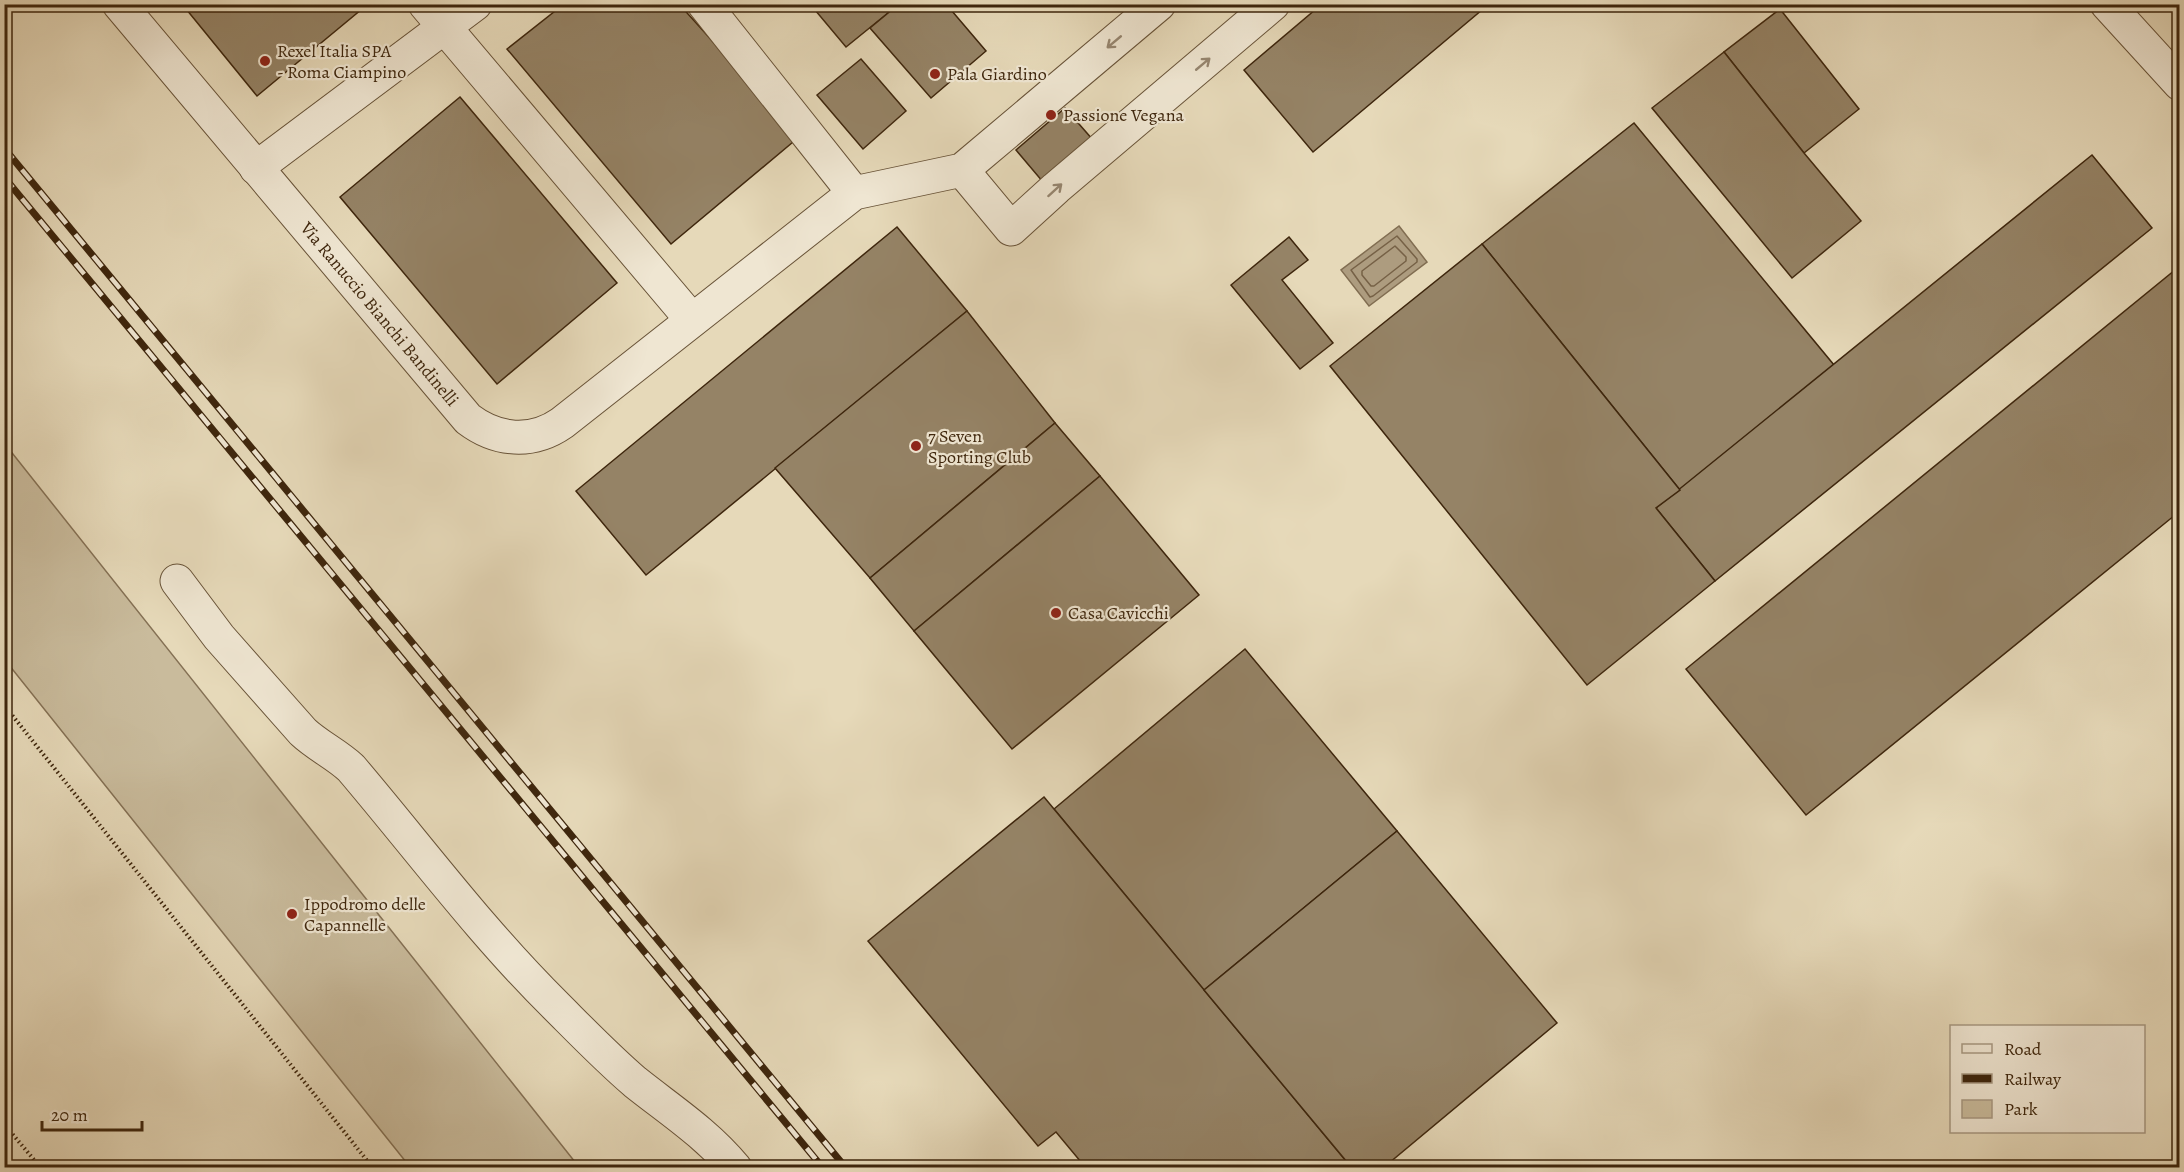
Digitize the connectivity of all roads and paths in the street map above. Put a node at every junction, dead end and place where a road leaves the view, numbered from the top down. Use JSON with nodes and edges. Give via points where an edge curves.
{"nodes":[{"id":1,"x":118,"y":4,"type":"edge"},
{"id":2,"x":475,"y":4,"type":"edge"},
{"id":3,"x":704,"y":4,"type":"edge"},
{"id":4,"x":1159,"y":4,"type":"edge"},
{"id":5,"x":1273,"y":4,"type":"edge"},
{"id":6,"x":2107,"y":4,"type":"edge"},
{"id":7,"x":435,"y":16,"type":"edge"},
{"id":8,"x":2180,"y":84,"type":"edge"},
{"id":9,"x":256,"y":168,"type":"junction"},
{"id":10,"x":962,"y":171,"type":"junction"},
{"id":11,"x":854,"y":193,"type":"junction"},
{"id":12,"x":692,"y":321,"type":"junction"},
{"id":13,"x":177,"y":581,"type":"dead end"},
{"id":14,"x":4,"y":705,"type":"edge"},
{"id":15,"x":4,"y":1124,"type":"edge"},
{"id":16,"x":41,"y":1167,"type":"edge"},
{"id":17,"x":373,"y":1167,"type":"edge"},
{"id":18,"x":735,"y":1167,"type":"edge"}],
"edges":[{"from":1,"to":9,"type":"street","name":"Via Ranuccio Bianchi Bandinelli"},
{"from":2,"to":7,"type":"street"},
{"from":3,"to":11,"type":"street"},
{"from":4,"to":10,"type":"street","name":"Via Ranuccio Bianchi Bandinelli","one_way":true},
{"from":10,"to":5,"type":"street","one_way":true,"via":[[1011,230]]},
{"from":6,"to":8,"type":"street"},
{"from":7,"to":9,"type":"street"},
{"from":7,"to":12,"type":"street"},
{"from":9,"to":12,"type":"street","name":"Via Ranuccio Bianchi Bandinelli","via":[[461,412],[475,425],[496,434],[531,437],[552,430]]},
{"from":10,"to":11,"type":"street","name":"Via Ranuccio Bianchi Bandinelli"},
{"from":11,"to":12,"type":"street","name":"Via Ranuccio Bianchi Bandinelli"},
{"from":13,"to":18,"type":"street","via":[[219,637],[303,732],[351,768],[526,976],[608,1058],[700,1131]]},
{"from":14,"to":17,"type":"path"},
{"from":15,"to":16,"type":"path"}]}
